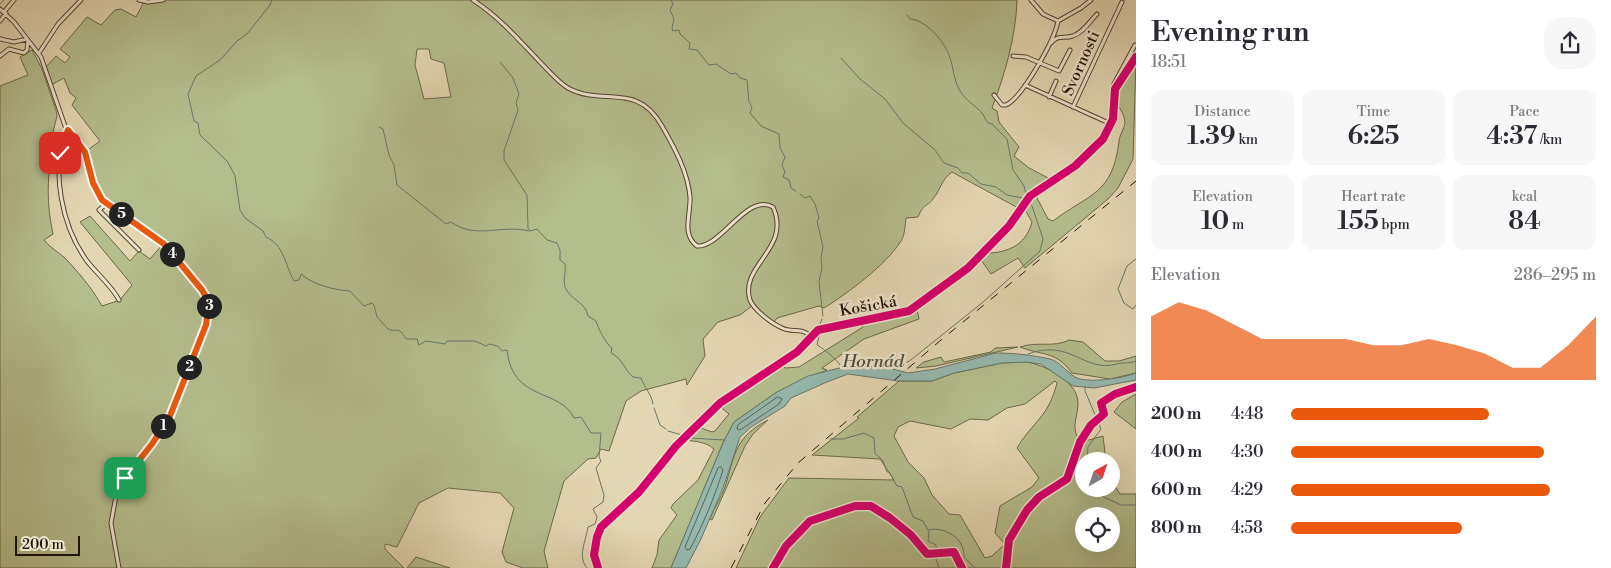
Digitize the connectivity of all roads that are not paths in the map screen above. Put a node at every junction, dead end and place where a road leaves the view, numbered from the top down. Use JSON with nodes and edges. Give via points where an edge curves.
{"nodes":[{"id":1,"x":14,"y":0,"type":"edge"},
{"id":2,"x":82,"y":0,"type":"edge"},
{"id":3,"x":139,"y":0,"type":"edge"},
{"id":4,"x":163,"y":0,"type":"edge"},
{"id":5,"x":473,"y":0,"type":"edge"},
{"id":6,"x":1031,"y":0,"type":"edge"},
{"id":7,"x":1090,"y":0,"type":"edge"},
{"id":8,"x":1122,"y":2,"type":"dead end"},
{"id":9,"x":0,"y":9,"type":"edge"},
{"id":10,"x":5,"y":12,"type":"junction"},
{"id":11,"x":1097,"y":14,"type":"dead end"},
{"id":12,"x":1058,"y":20,"type":"junction"},
{"id":13,"x":0,"y":21,"type":"edge"},
{"id":14,"x":0,"y":39,"type":"edge"},
{"id":15,"x":27,"y":40,"type":"junction"},
{"id":16,"x":1135,"y":45,"type":"edge"},
{"id":17,"x":1047,"y":47,"type":"junction"},
{"id":18,"x":1070,"y":50,"type":"dead end"},
{"id":19,"x":39,"y":53,"type":"junction"},
{"id":20,"x":0,"y":56,"type":"edge"},
{"id":21,"x":1013,"y":56,"type":"dead end"},
{"id":22,"x":1136,"y":57,"type":"edge"},
{"id":23,"x":1038,"y":63,"type":"junction"},
{"id":24,"x":1056,"y":82,"type":"dead end"},
{"id":25,"x":1025,"y":85,"type":"junction"},
{"id":26,"x":1115,"y":89,"type":"junction"},
{"id":27,"x":994,"y":95,"type":"dead end"},
{"id":28,"x":1049,"y":97,"type":"junction"},
{"id":29,"x":1073,"y":107,"type":"junction"},
{"id":30,"x":1111,"y":124,"type":"junction"},
{"id":31,"x":68,"y":130,"type":"junction"},
{"id":32,"x":106,"y":204,"type":"junction"},
{"id":33,"x":139,"y":250,"type":"dead end"},
{"id":34,"x":119,"y":300,"type":"dead end"},
{"id":35,"x":811,"y":336,"type":"junction"},
{"id":36,"x":119,"y":568,"type":"edge"},
{"id":37,"x":598,"y":568,"type":"edge"}],
"edges":[{"from":1,"to":10,"type":"street"},
{"from":2,"to":19,"type":"street","via":[[58,24]]},
{"from":3,"to":4,"type":"street"},
{"from":5,"to":35,"type":"street","via":[[568,87],[585,93],[636,100],[651,110],[683,168],[690,196],[688,232],[697,246],[710,244],[747,212],[765,204],[774,206],[777,232],[770,249],[757,265],[749,290],[751,302],[782,328],[798,329]]},
{"from":6,"to":12,"type":"street","via":[[1039,11]]},
{"from":7,"to":12,"type":"street"},
{"from":8,"to":29,"type":"street","name":"Svornosti"},
{"from":9,"to":10,"type":"street"},
{"from":10,"to":13,"type":"street"},
{"from":10,"to":15,"type":"street"},
{"from":11,"to":17,"type":"street","via":[[1086,28],[1073,36],[1057,37]]},
{"from":12,"to":17,"type":"street"},
{"from":14,"to":15,"type":"street"},
{"from":15,"to":19,"type":"street"},
{"from":15,"to":20,"type":"street","via":[[24,53],[9,49]]},
{"from":16,"to":26,"type":"street","via":[[1114,84]]},
{"from":17,"to":23,"type":"street"},
{"from":18,"to":23,"type":"street","via":[[1059,71]]},
{"from":19,"to":31,"type":"street"},
{"from":21,"to":23,"type":"street"},
{"from":22,"to":26,"type":"street","name":"Košická"},
{"from":23,"to":25,"type":"street"},
{"from":24,"to":28,"type":"street"},
{"from":25,"to":27,"type":"street","via":[[1006,105]]},
{"from":25,"to":28,"type":"street"},
{"from":26,"to":30,"type":"street","name":"Košická"},
{"from":28,"to":29,"type":"street"},
{"from":29,"to":30,"type":"street"},
{"from":30,"to":35,"type":"street","name":"Košická","via":[[1103,139],[1075,166],[1040,188],[1023,204],[1005,231],[968,268],[920,305],[899,314],[819,329]]},
{"from":31,"to":32,"type":"street","via":[[85,152],[95,187]]},
{"from":31,"to":34,"type":"street","via":[[59,163],[68,229],[87,260]]},
{"from":32,"to":33,"type":"street","via":[[99,210]]},
{"from":32,"to":36,"type":"street","via":[[164,244],[205,294],[210,310],[170,416],[125,478],[116,496],[111,523]]},
{"from":35,"to":37,"type":"street","name":"Košická","via":[[797,352],[730,396],[667,455],[641,489],[601,527],[594,555]]}]}
